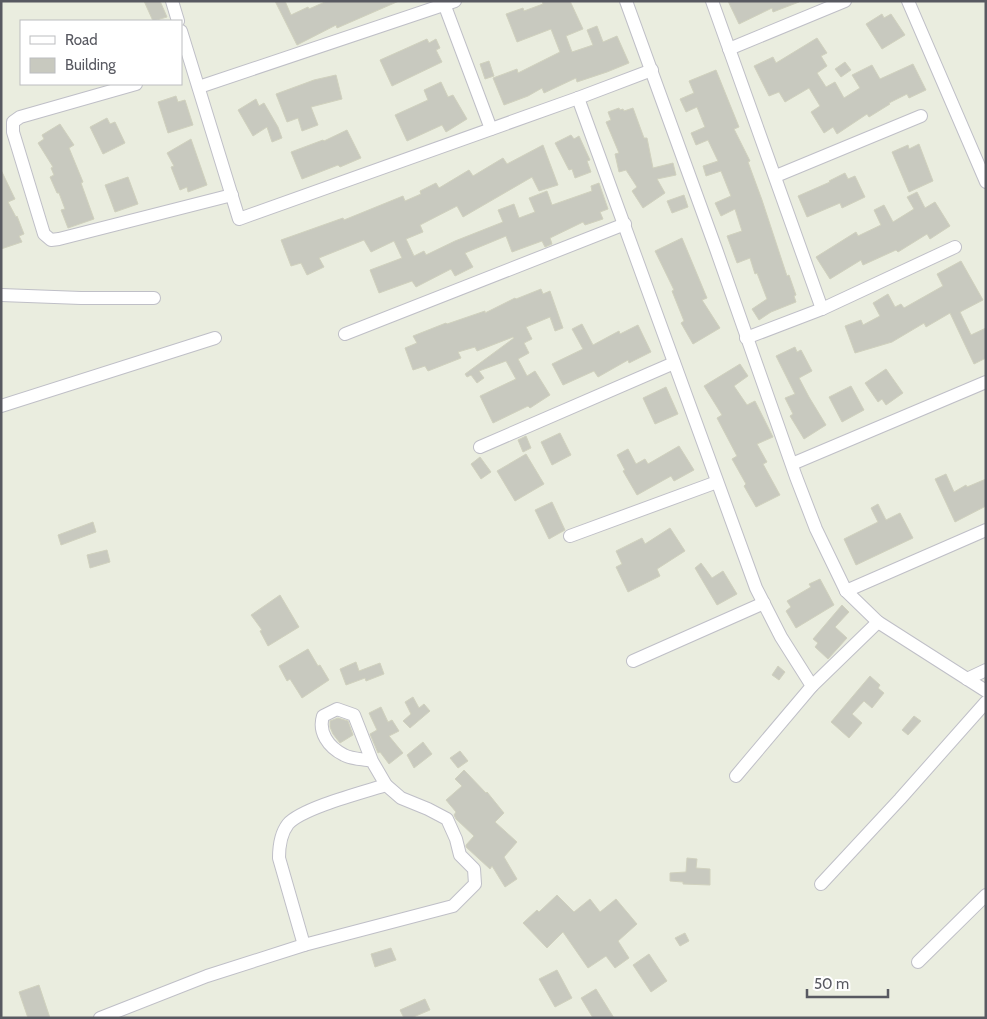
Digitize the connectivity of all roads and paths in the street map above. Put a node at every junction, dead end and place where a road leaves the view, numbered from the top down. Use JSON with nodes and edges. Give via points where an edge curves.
{"nodes":[{"id":1,"x":172,"y":1,"type":"edge"},
{"id":2,"x":626,"y":1,"type":"edge"},
{"id":3,"x":712,"y":1,"type":"edge"},
{"id":4,"x":845,"y":1,"type":"edge"},
{"id":5,"x":908,"y":1,"type":"edge"},
{"id":6,"x":448,"y":3,"type":"edge"},
{"id":7,"x":178,"y":20,"type":"edge"},
{"id":8,"x":182,"y":37,"type":"edge"},
{"id":9,"x":729,"y":49,"type":"junction"},
{"id":10,"x":187,"y":69,"type":"edge"},
{"id":11,"x":652,"y":70,"type":"junction"},
{"id":12,"x":132,"y":85,"type":"edge"},
{"id":13,"x":199,"y":87,"type":"junction"},
{"id":14,"x":578,"y":98,"type":"junction"},
{"id":15,"x":921,"y":116,"type":"dead end"},
{"id":16,"x":491,"y":129,"type":"junction"},
{"id":17,"x":776,"y":176,"type":"junction"},
{"id":18,"x":986,"y":182,"type":"edge"},
{"id":19,"x":232,"y":195,"type":"junction"},
{"id":20,"x":625,"y":224,"type":"junction"},
{"id":21,"x":956,"y":247,"type":"dead end"},
{"id":22,"x":1,"y":295,"type":"edge"},
{"id":23,"x":154,"y":298,"type":"dead end"},
{"id":24,"x":822,"y":309,"type":"junction"},
{"id":25,"x":345,"y":334,"type":"dead end"},
{"id":26,"x":215,"y":338,"type":"dead end"},
{"id":27,"x":746,"y":338,"type":"junction"},
{"id":28,"x":674,"y":363,"type":"junction"},
{"id":29,"x":986,"y":382,"type":"edge"},
{"id":30,"x":1,"y":406,"type":"edge"},
{"id":31,"x":480,"y":447,"type":"dead end"},
{"id":32,"x":792,"y":464,"type":"junction"},
{"id":33,"x":717,"y":482,"type":"junction"},
{"id":34,"x":986,"y":530,"type":"edge"},
{"id":35,"x":570,"y":536,"type":"dead end"},
{"id":36,"x":846,"y":591,"type":"junction"},
{"id":37,"x":764,"y":603,"type":"junction"},
{"id":38,"x":878,"y":622,"type":"junction"},
{"id":39,"x":633,"y":660,"type":"dead end"},
{"id":40,"x":986,"y":670,"type":"edge"},
{"id":41,"x":967,"y":679,"type":"junction"},
{"id":42,"x":812,"y":686,"type":"junction"},
{"id":43,"x":986,"y":691,"type":"edge"},
{"id":44,"x":986,"y":702,"type":"edge"},
{"id":45,"x":372,"y":761,"type":"junction"},
{"id":46,"x":736,"y":776,"type":"dead end"},
{"id":47,"x":386,"y":785,"type":"junction"},
{"id":48,"x":821,"y":884,"type":"dead end"},
{"id":49,"x":986,"y":895,"type":"edge"},
{"id":50,"x":304,"y":945,"type":"junction"},
{"id":51,"x":918,"y":962,"type":"dead end"},
{"id":52,"x":100,"y":1018,"type":"edge"}],
"edges":[{"from":1,"to":7,"type":"street"},
{"from":2,"to":11,"type":"street"},
{"from":3,"to":9,"type":"street"},
{"from":4,"to":9,"type":"street"},
{"from":5,"to":18,"type":"street"},
{"from":6,"to":13,"type":"street"},
{"from":6,"to":16,"type":"street"},
{"from":8,"to":10,"type":"street"},
{"from":9,"to":17,"type":"street"},
{"from":10,"to":13,"type":"street"},
{"from":11,"to":14,"type":"street"},
{"from":11,"to":27,"type":"street"},
{"from":12,"to":19,"type":"street","via":[[20,117],[14,122],[13,132],[44,234],[51,240],[60,239]]},
{"from":13,"to":19,"type":"street"},
{"from":14,"to":16,"type":"street"},
{"from":14,"to":20,"type":"street"},
{"from":15,"to":17,"type":"street"},
{"from":16,"to":19,"type":"street","via":[[240,219]]},
{"from":17,"to":24,"type":"street"},
{"from":20,"to":25,"type":"street"},
{"from":20,"to":28,"type":"street"},
{"from":21,"to":24,"type":"street"},
{"from":22,"to":23,"type":"street"},
{"from":24,"to":27,"type":"street"},
{"from":26,"to":30,"type":"street"},
{"from":27,"to":32,"type":"street"},
{"from":28,"to":31,"type":"street"},
{"from":28,"to":33,"type":"street"},
{"from":29,"to":32,"type":"street"},
{"from":32,"to":36,"type":"street","via":[[816,529]]},
{"from":33,"to":35,"type":"street"},
{"from":33,"to":37,"type":"street"},
{"from":34,"to":36,"type":"street"},
{"from":36,"to":38,"type":"street"},
{"from":37,"to":39,"type":"street"},
{"from":37,"to":42,"type":"street"},
{"from":38,"to":41,"type":"street"},
{"from":38,"to":42,"type":"street"},
{"from":40,"to":41,"type":"street"},
{"from":41,"to":43,"type":"street"},
{"from":42,"to":46,"type":"street"},
{"from":44,"to":48,"type":"street"},
{"from":45,"to":45,"type":"street","via":[[354,715],[337,709],[323,716],[320,725],[326,740],[344,755]]},
{"from":45,"to":47,"type":"street"},
{"from":47,"to":50,"type":"street","via":[[305,812],[283,833],[279,858]]},
{"from":47,"to":50,"type":"street","via":[[401,798],[447,819],[460,854],[474,869],[476,884],[452,906]]},
{"from":49,"to":51,"type":"street"},
{"from":50,"to":52,"type":"street","via":[[207,976]]}]}
